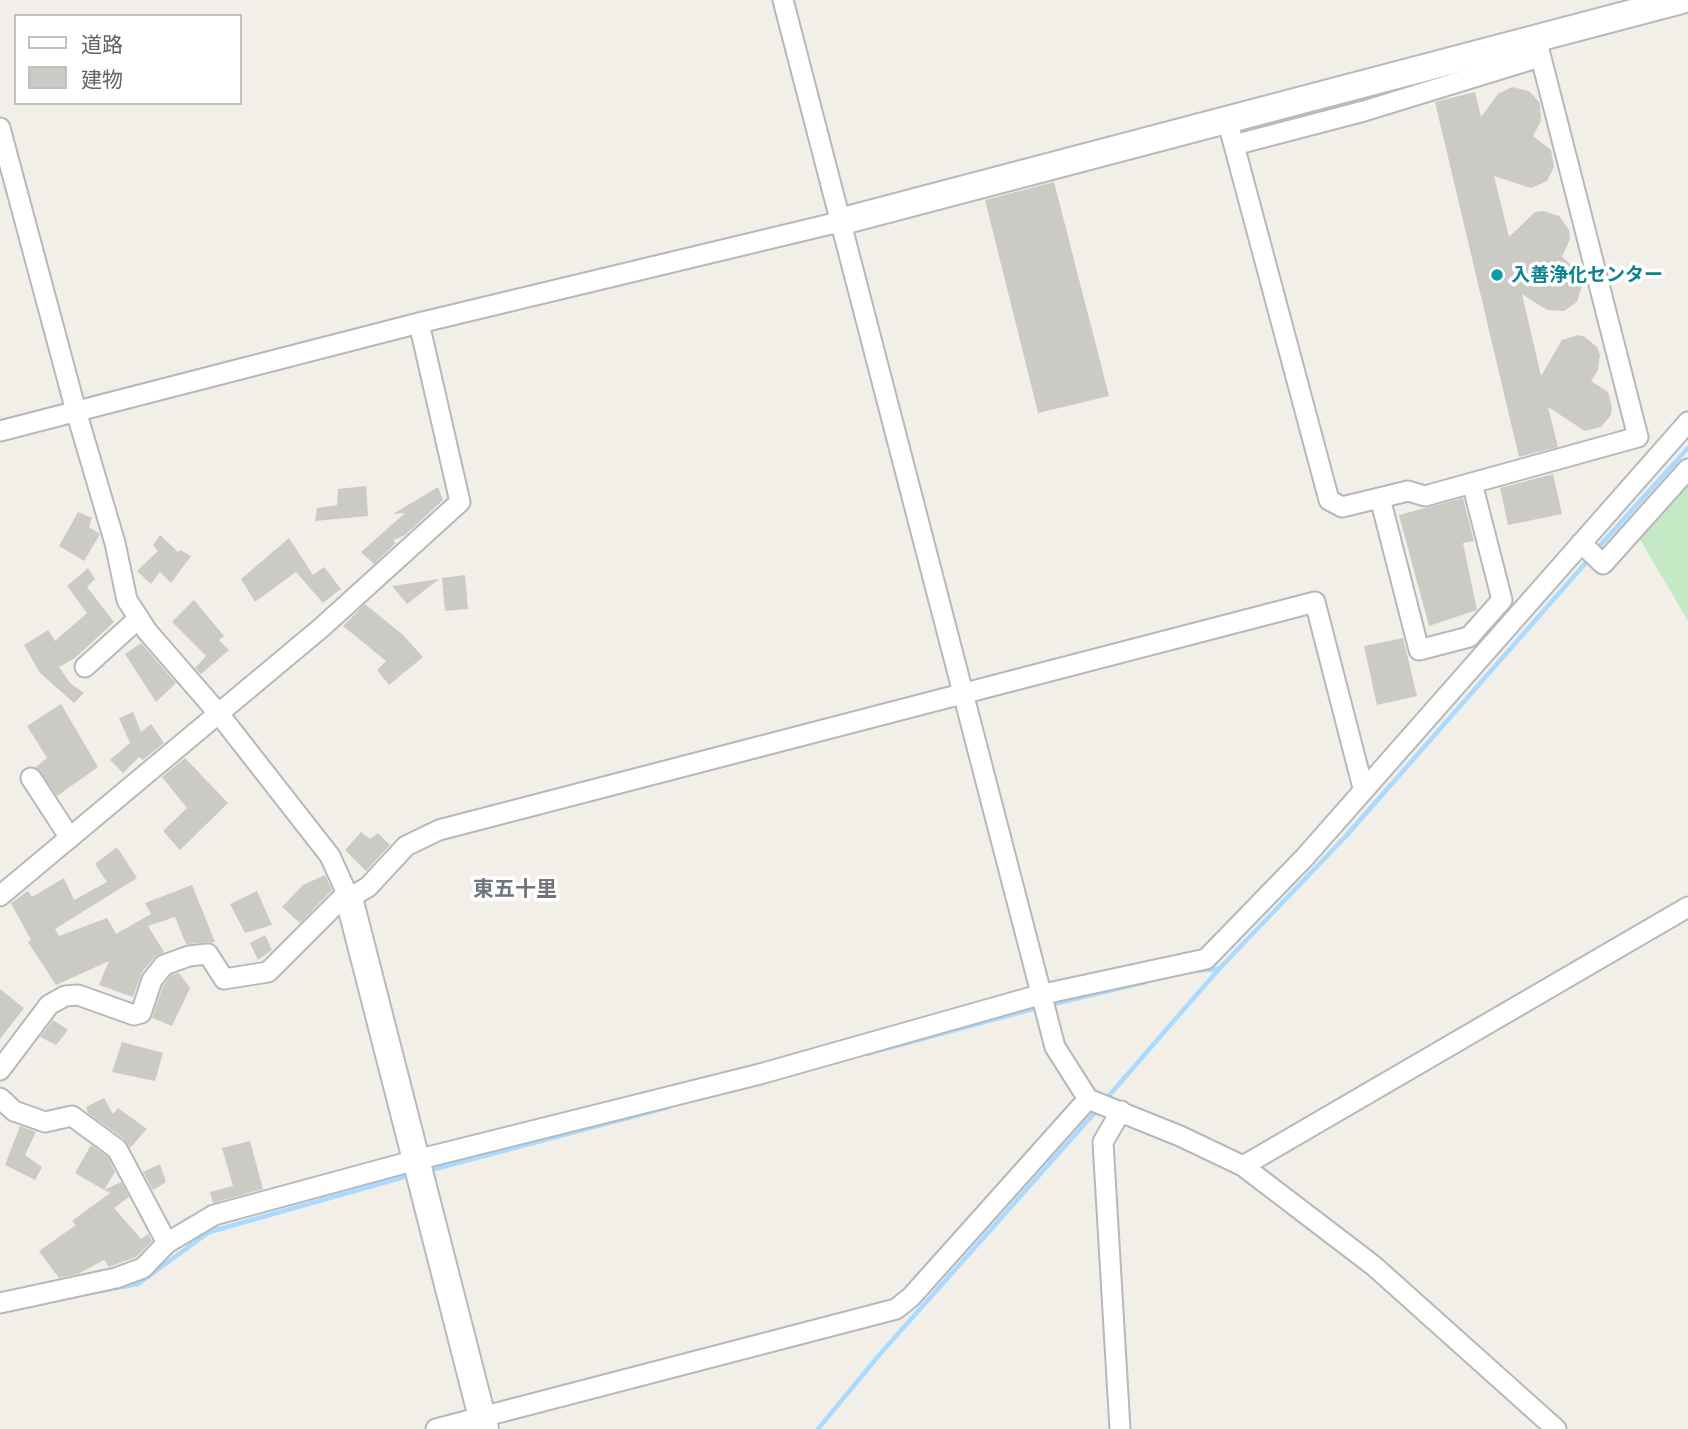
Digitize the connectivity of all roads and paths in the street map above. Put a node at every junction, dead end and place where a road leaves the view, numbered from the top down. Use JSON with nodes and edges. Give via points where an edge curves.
{"nodes":[{"id":1,"x":783,"y":0,"type":"edge"},
{"id":2,"x":1682,"y":0,"type":"edge"},
{"id":3,"x":1538,"y":48,"type":"junction"},
{"id":4,"x":1227,"y":120,"type":"junction"},
{"id":5,"x":0,"y":128,"type":"edge"},
{"id":6,"x":1234,"y":145,"type":"junction"},
{"id":7,"x":839,"y":222,"type":"junction"},
{"id":8,"x":419,"y":323,"type":"junction"},
{"id":9,"x":76,"y":411,"type":"junction"},
{"id":10,"x":1688,"y":422,"type":"edge"},
{"id":11,"x":0,"y":431,"type":"edge"},
{"id":12,"x":1688,"y":469,"type":"edge"},
{"id":13,"x":1472,"y":483,"type":"junction"},
{"id":14,"x":1380,"y":498,"type":"junction"},
{"id":15,"x":1581,"y":544,"type":"junction"},
{"id":16,"x":139,"y":618,"type":"junction"},
{"id":17,"x":85,"y":667,"type":"dead end"},
{"id":18,"x":965,"y":692,"type":"junction"},
{"id":19,"x":219,"y":714,"type":"junction"},
{"id":20,"x":30,"y":778,"type":"dead end"},
{"id":21,"x":1363,"y":788,"type":"junction"},
{"id":22,"x":70,"y":838,"type":"junction"},
{"id":23,"x":348,"y":895,"type":"junction"},
{"id":24,"x":0,"y":896,"type":"edge"},
{"id":25,"x":1688,"y":907,"type":"edge"},
{"id":26,"x":1039,"y":995,"type":"junction"},
{"id":27,"x":0,"y":1070,"type":"edge"},
{"id":28,"x":0,"y":1098,"type":"edge"},
{"id":29,"x":1088,"y":1099,"type":"junction"},
{"id":30,"x":1121,"y":1111,"type":"junction"},
{"id":31,"x":416,"y":1160,"type":"junction"},
{"id":32,"x":1244,"y":1166,"type":"junction"},
{"id":33,"x":167,"y":1243,"type":"junction"},
{"id":34,"x":0,"y":1303,"type":"edge"},
{"id":35,"x":484,"y":1423,"type":"edge"},
{"id":36,"x":436,"y":1429,"type":"edge"},
{"id":37,"x":1120,"y":1429,"type":"edge"},
{"id":38,"x":1556,"y":1429,"type":"edge"}],
"edges":[{"from":1,"to":7,"type":"street"},
{"from":2,"to":3,"type":"street"},
{"from":3,"to":4,"type":"street"},
{"from":3,"to":6,"type":"street","via":[[1364,111]]},
{"from":3,"to":13,"type":"street","via":[[1639,437]]},
{"from":4,"to":6,"type":"street"},
{"from":4,"to":7,"type":"street"},
{"from":5,"to":9,"type":"street"},
{"from":6,"to":14,"type":"street","via":[[1329,500],[1342,507]]},
{"from":7,"to":8,"type":"street"},
{"from":7,"to":18,"type":"street"},
{"from":8,"to":9,"type":"street"},
{"from":8,"to":19,"type":"street","via":[[460,502]]},
{"from":9,"to":11,"type":"street"},
{"from":9,"to":16,"type":"street","via":[[127,600]]},
{"from":10,"to":15,"type":"street"},
{"from":12,"to":15,"type":"street","via":[[1603,564]]},
{"from":13,"to":14,"type":"street","via":[[1425,496],[1408,491]]},
{"from":13,"to":14,"type":"street","via":[[1502,600],[1469,637],[1419,650]]},
{"from":15,"to":21,"type":"street"},
{"from":16,"to":17,"type":"street"},
{"from":16,"to":19,"type":"street"},
{"from":18,"to":21,"type":"street","via":[[1315,602]]},
{"from":18,"to":23,"type":"street","via":[[439,830],[406,846],[368,887]]},
{"from":18,"to":26,"type":"street"},
{"from":19,"to":22,"type":"street"},
{"from":19,"to":23,"type":"street","via":[[330,856]]},
{"from":20,"to":22,"type":"street"},
{"from":21,"to":26,"type":"street","via":[[1305,857],[1206,959]]},
{"from":22,"to":24,"type":"street"},
{"from":23,"to":27,"type":"street","via":[[268,972],[224,979],[208,954],[190,956],[164,965],[152,980],[141,1013],[134,1015],[78,995],[65,996],[48,1005]]},
{"from":23,"to":31,"type":"street"},
{"from":25,"to":32,"type":"street"},
{"from":26,"to":29,"type":"street","via":[[1055,1047]]},
{"from":26,"to":31,"type":"street","via":[[760,1074]]},
{"from":28,"to":33,"type":"street","via":[[14,1111],[45,1122],[72,1116],[117,1149]]},
{"from":29,"to":30,"type":"street"},
{"from":29,"to":35,"type":"street","via":[[896,1309]]},
{"from":30,"to":32,"type":"street"},
{"from":30,"to":37,"type":"street","via":[[1103,1142]]},
{"from":31,"to":33,"type":"street","via":[[214,1215]]},
{"from":31,"to":35,"type":"street"},
{"from":32,"to":38,"type":"street","via":[[1374,1266]]},
{"from":33,"to":34,"type":"street","via":[[143,1268],[116,1279]]},
{"from":35,"to":36,"type":"street"}]}
